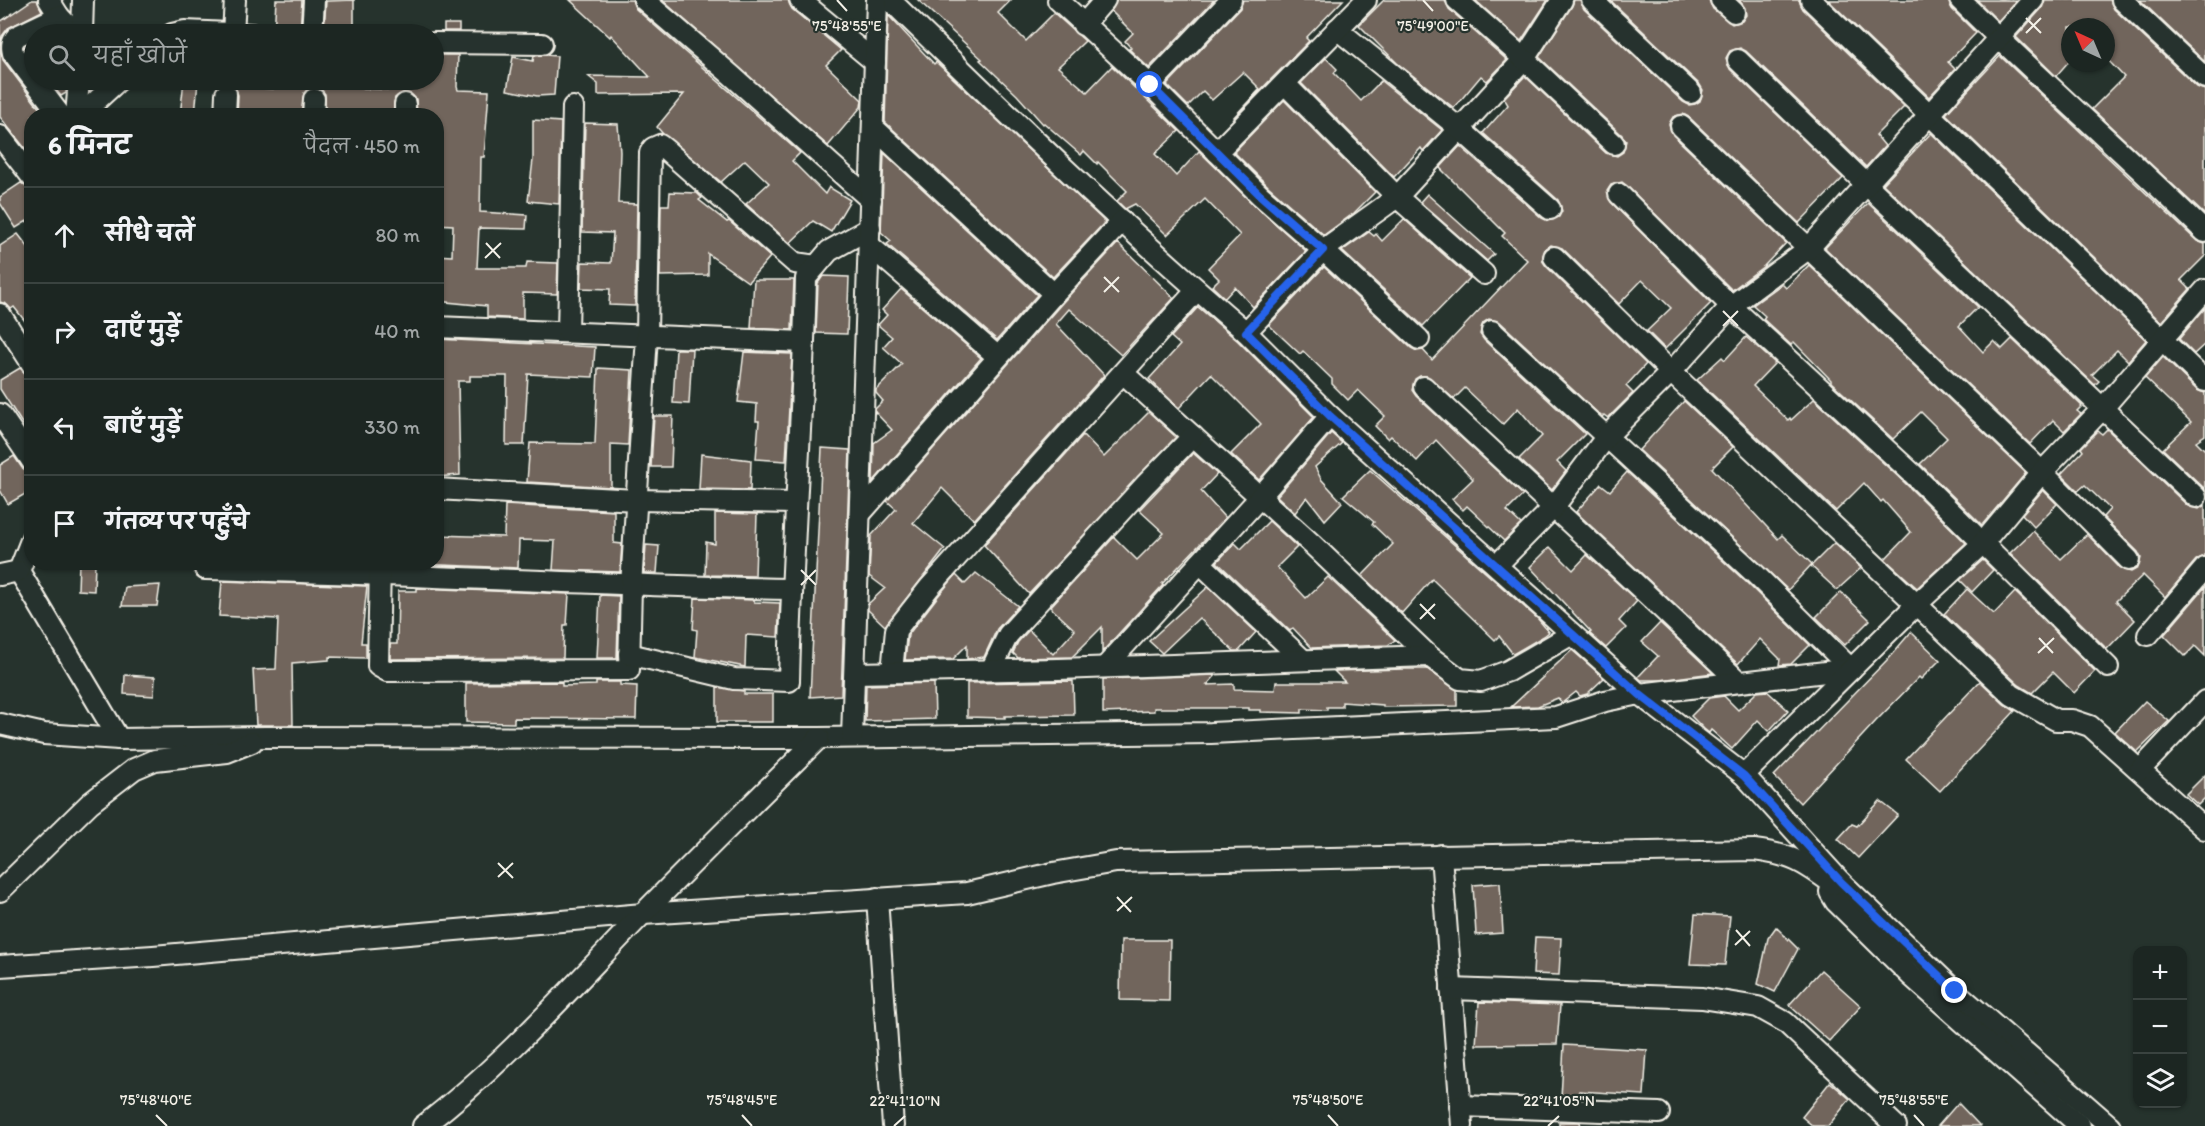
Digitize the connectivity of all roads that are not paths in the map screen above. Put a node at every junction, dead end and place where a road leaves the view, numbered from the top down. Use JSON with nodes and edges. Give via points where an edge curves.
{"nodes":[{"id":1,"x":83,"y":0,"type":"edge"},
{"id":2,"x":235,"y":0,"type":"edge"},
{"id":3,"x":314,"y":0,"type":"edge"},
{"id":4,"x":644,"y":0,"type":"edge"},
{"id":5,"x":800,"y":0,"type":"edge"},
{"id":6,"x":878,"y":0,"type":"edge"},
{"id":7,"x":890,"y":0,"type":"edge"},
{"id":8,"x":1058,"y":0,"type":"edge"},
{"id":9,"x":1105,"y":0,"type":"edge"},
{"id":10,"x":1231,"y":0,"type":"edge"},
{"id":11,"x":1366,"y":0,"type":"edge"},
{"id":12,"x":1457,"y":0,"type":"edge"},
{"id":13,"x":1562,"y":0,"type":"edge"},
{"id":14,"x":1592,"y":0,"type":"edge"},
{"id":15,"x":1811,"y":0,"type":"edge"},
{"id":16,"x":1960,"y":0,"type":"edge"},
{"id":17,"x":2033,"y":0,"type":"edge"},
{"id":18,"x":2122,"y":0,"type":"edge"},
{"id":19,"x":54,"y":8,"type":"edge"},
{"id":20,"x":33,"y":24,"type":"edge"},
{"id":21,"x":68,"y":24,"type":"edge"},
{"id":22,"x":82,"y":24,"type":"edge"},
{"id":23,"x":240,"y":24,"type":"edge"},
{"id":24,"x":313,"y":24,"type":"edge"},
{"id":25,"x":1083,"y":25,"type":"junction"},
{"id":26,"x":1337,"y":29,"type":"junction"},
{"id":27,"x":24,"y":31,"type":"edge"},
{"id":28,"x":1998,"y":38,"type":"junction"},
{"id":29,"x":444,"y":42,"type":"edge"},
{"id":30,"x":542,"y":44,"type":"dead end"},
{"id":31,"x":1524,"y":58,"type":"junction"},
{"id":32,"x":1738,"y":60,"type":"dead end"},
{"id":33,"x":875,"y":62,"type":"junction"},
{"id":34,"x":24,"y":67,"type":"edge"},
{"id":35,"x":2205,"y":78,"type":"edge"},
{"id":36,"x":1285,"y":84,"type":"junction"},
{"id":37,"x":1150,"y":85,"type":"junction"},
{"id":38,"x":41,"y":90,"type":"edge"},
{"id":39,"x":78,"y":90,"type":"edge"},
{"id":40,"x":108,"y":90,"type":"edge"},
{"id":41,"x":1691,"y":93,"type":"dead end"},
{"id":42,"x":226,"y":94,"type":"dead end"},
{"id":43,"x":55,"y":108,"type":"edge"},
{"id":44,"x":77,"y":108,"type":"edge"},
{"id":45,"x":89,"y":108,"type":"edge"},
{"id":46,"x":225,"y":108,"type":"edge"},
{"id":47,"x":573,"y":108,"type":"dead end"},
{"id":48,"x":1929,"y":115,"type":"junction"},
{"id":49,"x":1681,"y":126,"type":"dead end"},
{"id":50,"x":873,"y":127,"type":"junction"},
{"id":51,"x":1460,"y":129,"type":"junction"},
{"id":52,"x":0,"y":136,"type":"edge"},
{"id":53,"x":1614,"y":144,"type":"dead end"},
{"id":54,"x":1217,"y":152,"type":"junction"},
{"id":55,"x":24,"y":167,"type":"edge"},
{"id":56,"x":1866,"y":184,"type":"junction"},
{"id":57,"x":1619,"y":194,"type":"dead end"},
{"id":58,"x":1397,"y":197,"type":"junction"},
{"id":59,"x":871,"y":200,"type":"junction"},
{"id":60,"x":1550,"y":209,"type":"dead end"},
{"id":61,"x":1122,"y":221,"type":"junction"},
{"id":62,"x":2205,"y":232,"type":"edge"},
{"id":63,"x":870,"y":236,"type":"junction"},
{"id":64,"x":1808,"y":249,"type":"junction"},
{"id":65,"x":1323,"y":250,"type":"junction"},
{"id":66,"x":1554,"y":257,"type":"dead end"},
{"id":67,"x":816,"y":266,"type":"junction"},
{"id":68,"x":1484,"y":274,"type":"dead end"},
{"id":69,"x":1197,"y":290,"type":"junction"},
{"id":70,"x":2205,"y":290,"type":"edge"},
{"id":71,"x":1054,"y":294,"type":"junction"},
{"id":72,"x":1731,"y":306,"type":"junction"},
{"id":73,"x":0,"y":314,"type":"edge"},
{"id":74,"x":444,"y":327,"type":"edge"},
{"id":75,"x":1492,"y":331,"type":"dead end"},
{"id":76,"x":568,"y":332,"type":"junction"},
{"id":77,"x":1246,"y":332,"type":"junction"},
{"id":78,"x":647,"y":336,"type":"junction"},
{"id":79,"x":1419,"y":339,"type":"dead end"},
{"id":80,"x":2162,"y":340,"type":"junction"},
{"id":81,"x":804,"y":342,"type":"junction"},
{"id":82,"x":24,"y":352,"type":"edge"},
{"id":83,"x":998,"y":357,"type":"junction"},
{"id":84,"x":1671,"y":372,"type":"junction"},
{"id":85,"x":1123,"y":373,"type":"junction"},
{"id":86,"x":2205,"y":381,"type":"edge"},
{"id":87,"x":1424,"y":387,"type":"dead end"},
{"id":88,"x":2103,"y":408,"type":"junction"},
{"id":89,"x":0,"y":414,"type":"edge"},
{"id":90,"x":1330,"y":416,"type":"junction"},
{"id":91,"x":1193,"y":436,"type":"junction"},
{"id":92,"x":1607,"y":436,"type":"junction"},
{"id":93,"x":24,"y":449,"type":"edge"},
{"id":94,"x":2042,"y":472,"type":"junction"},
{"id":95,"x":444,"y":489,"type":"edge"},
{"id":96,"x":1260,"y":497,"type":"junction"},
{"id":97,"x":2196,"y":497,"type":"dead end"},
{"id":98,"x":636,"y":500,"type":"junction"},
{"id":99,"x":795,"y":503,"type":"junction"},
{"id":100,"x":1552,"y":508,"type":"junction"},
{"id":101,"x":861,"y":513,"type":"junction"},
{"id":102,"x":1982,"y":544,"type":"junction"},
{"id":103,"x":24,"y":551,"type":"edge"},
{"id":104,"x":2129,"y":560,"type":"dead end"},
{"id":105,"x":1200,"y":563,"type":"junction"},
{"id":106,"x":1497,"y":565,"type":"junction"},
{"id":107,"x":2205,"y":568,"type":"edge"},
{"id":108,"x":380,"y":570,"type":"edge"},
{"id":109,"x":408,"y":570,"type":"edge"},
{"id":110,"x":10,"y":573,"type":"edge"},
{"id":111,"x":631,"y":586,"type":"junction"},
{"id":112,"x":791,"y":589,"type":"junction"},
{"id":113,"x":1917,"y":604,"type":"junction"},
{"id":114,"x":1572,"y":634,"type":"junction"},
{"id":115,"x":2148,"y":634,"type":"dead end"},
{"id":116,"x":629,"y":654,"type":"junction"},
{"id":117,"x":1429,"y":656,"type":"junction"},
{"id":118,"x":1303,"y":660,"type":"junction"},
{"id":119,"x":1105,"y":667,"type":"junction"},
{"id":120,"x":2108,"y":667,"type":"dead end"},
{"id":121,"x":1851,"y":669,"type":"junction"},
{"id":122,"x":991,"y":670,"type":"junction"},
{"id":123,"x":892,"y":672,"type":"junction"},
{"id":124,"x":855,"y":673,"type":"junction"},
{"id":125,"x":1739,"y":682,"type":"junction"},
{"id":126,"x":1639,"y":694,"type":"junction"},
{"id":127,"x":2205,"y":701,"type":"edge"},
{"id":128,"x":0,"y":724,"type":"edge"},
{"id":129,"x":852,"y":736,"type":"junction"},
{"id":130,"x":266,"y":737,"type":"junction"},
{"id":131,"x":819,"y":738,"type":"junction"},
{"id":132,"x":119,"y":739,"type":"junction"},
{"id":133,"x":2140,"y":770,"type":"junction"},
{"id":134,"x":1744,"y":776,"type":"junction"},
{"id":135,"x":2205,"y":829,"type":"edge"},
{"id":136,"x":1441,"y":855,"type":"junction"},
{"id":137,"x":1837,"y":883,"type":"junction"},
{"id":138,"x":0,"y":891,"type":"edge"},
{"id":139,"x":877,"y":898,"type":"junction"},
{"id":140,"x":643,"y":914,"type":"junction"},
{"id":141,"x":0,"y":966,"type":"edge"},
{"id":142,"x":1451,"y":989,"type":"junction"},
{"id":143,"x":1460,"y":1106,"type":"junction"},
{"id":144,"x":1659,"y":1113,"type":"dead end"},
{"id":145,"x":1592,"y":1118,"type":"edge"},
{"id":146,"x":423,"y":1126,"type":"edge"},
{"id":147,"x":893,"y":1126,"type":"edge"},
{"id":148,"x":1462,"y":1126,"type":"edge"},
{"id":149,"x":1896,"y":1126,"type":"edge"},
{"id":150,"x":2080,"y":1126,"type":"edge"},
{"id":151,"x":2110,"y":1126,"type":"edge"}],
"edges":[{"from":1,"to":22,"type":"street"},
{"from":2,"to":23,"type":"street"},
{"from":3,"to":24,"type":"street"},
{"from":4,"to":59,"type":"street"},
{"from":5,"to":33,"type":"street"},
{"from":6,"to":33,"type":"street"},
{"from":7,"to":61,"type":"street"},
{"from":8,"to":25,"type":"street"},
{"from":9,"to":25,"type":"street"},
{"from":10,"to":37,"type":"street"},
{"from":11,"to":26,"type":"street"},
{"from":12,"to":31,"type":"street"},
{"from":13,"to":31,"type":"street"},
{"from":14,"to":41,"type":"street"},
{"from":15,"to":48,"type":"street"},
{"from":16,"to":28,"type":"street"},
{"from":17,"to":28,"type":"street"},
{"from":18,"to":35,"type":"street"},
{"from":19,"to":20,"type":"street"},
{"from":19,"to":21,"type":"street"},
{"from":25,"to":37,"type":"street"},
{"from":26,"to":36,"type":"street"},
{"from":26,"to":51,"type":"street"},
{"from":27,"to":34,"type":"street","via":[[11,47]]},
{"from":28,"to":48,"type":"street"},
{"from":28,"to":62,"type":"street"},
{"from":29,"to":30,"type":"street"},
{"from":31,"to":51,"type":"street"},
{"from":31,"to":53,"type":"street"},
{"from":32,"to":56,"type":"street"},
{"from":33,"to":50,"type":"street"},
{"from":36,"to":54,"type":"street"},
{"from":36,"to":58,"type":"street"},
{"from":37,"to":54,"type":"street"},
{"from":38,"to":43,"type":"street"},
{"from":39,"to":44,"type":"street"},
{"from":40,"to":45,"type":"street"},
{"from":42,"to":46,"type":"street"},
{"from":47,"to":76,"type":"street"},
{"from":48,"to":56,"type":"street"},
{"from":48,"to":80,"type":"street"},
{"from":49,"to":64,"type":"street"},
{"from":50,"to":59,"type":"street"},
{"from":50,"to":71,"type":"street"},
{"from":51,"to":58,"type":"street"},
{"from":51,"to":60,"type":"street"},
{"from":52,"to":55,"type":"street"},
{"from":54,"to":65,"type":"street"},
{"from":56,"to":64,"type":"street"},
{"from":56,"to":88,"type":"street"},
{"from":57,"to":72,"type":"street"},
{"from":58,"to":65,"type":"street"},
{"from":58,"to":68,"type":"street"},
{"from":59,"to":63,"type":"street"},
{"from":61,"to":69,"type":"street"},
{"from":61,"to":71,"type":"street"},
{"from":63,"to":67,"type":"street","via":[[830,251]]},
{"from":63,"to":83,"type":"street"},
{"from":63,"to":101,"type":"street"},
{"from":64,"to":72,"type":"street"},
{"from":64,"to":94,"type":"street"},
{"from":65,"to":77,"type":"street"},
{"from":65,"to":79,"type":"street"},
{"from":66,"to":84,"type":"street"},
{"from":67,"to":78,"type":"street","via":[[795,263],[665,149],[656,146],[650,153]]},
{"from":67,"to":81,"type":"street","via":[[806,278]]},
{"from":69,"to":77,"type":"street"},
{"from":69,"to":85,"type":"street"},
{"from":70,"to":80,"type":"street"},
{"from":71,"to":83,"type":"street"},
{"from":72,"to":84,"type":"street"},
{"from":72,"to":102,"type":"street","via":[[1913,474]]},
{"from":73,"to":82,"type":"street"},
{"from":74,"to":76,"type":"street"},
{"from":75,"to":92,"type":"street"},
{"from":76,"to":78,"type":"street"},
{"from":77,"to":90,"type":"street"},
{"from":78,"to":81,"type":"street"},
{"from":78,"to":98,"type":"street"},
{"from":80,"to":86,"type":"street"},
{"from":80,"to":88,"type":"street"},
{"from":81,"to":99,"type":"street"},
{"from":83,"to":101,"type":"street"},
{"from":84,"to":92,"type":"street"},
{"from":84,"to":113,"type":"street"},
{"from":85,"to":91,"type":"street"},
{"from":85,"to":123,"type":"street","via":[[928,588],[896,630]]},
{"from":87,"to":100,"type":"street"},
{"from":88,"to":94,"type":"street"},
{"from":88,"to":97,"type":"street"},
{"from":89,"to":93,"type":"street"},
{"from":90,"to":96,"type":"street"},
{"from":90,"to":106,"type":"street"},
{"from":91,"to":96,"type":"street"},
{"from":91,"to":122,"type":"street","via":[[1008,635]]},
{"from":92,"to":100,"type":"street"},
{"from":92,"to":121,"type":"street"},
{"from":94,"to":102,"type":"street"},
{"from":94,"to":104,"type":"street"},
{"from":95,"to":98,"type":"street"},
{"from":96,"to":105,"type":"street"},
{"from":96,"to":117,"type":"street"},
{"from":98,"to":99,"type":"street"},
{"from":98,"to":111,"type":"street"},
{"from":99,"to":112,"type":"street"},
{"from":100,"to":106,"type":"street"},
{"from":100,"to":125,"type":"street","via":[[1646,591]]},
{"from":101,"to":124,"type":"street"},
{"from":102,"to":113,"type":"street"},
{"from":102,"to":120,"type":"street"},
{"from":103,"to":110,"type":"street"},
{"from":105,"to":118,"type":"street"},
{"from":105,"to":119,"type":"street"},
{"from":106,"to":114,"type":"street"},
{"from":107,"to":115,"type":"street"},
{"from":108,"to":116,"type":"street","via":[[378,666],[387,671],[629,670]]},
{"from":109,"to":111,"type":"street"},
{"from":110,"to":132,"type":"street"},
{"from":111,"to":112,"type":"street"},
{"from":111,"to":116,"type":"street"},
{"from":112,"to":116,"type":"street","via":[[789,681],[734,679]]},
{"from":113,"to":121,"type":"street"},
{"from":113,"to":133,"type":"street","via":[[2012,695],[2056,720],[2090,726]]},
{"from":114,"to":117,"type":"street","via":[[1508,671],[1481,681],[1460,679]]},
{"from":114,"to":126,"type":"street"},
{"from":117,"to":118,"type":"street"},
{"from":118,"to":119,"type":"street"},
{"from":119,"to":122,"type":"street"},
{"from":121,"to":125,"type":"street"},
{"from":121,"to":134,"type":"street"},
{"from":122,"to":123,"type":"street"},
{"from":123,"to":124,"type":"street"},
{"from":124,"to":129,"type":"street"},
{"from":125,"to":126,"type":"street"},
{"from":126,"to":129,"type":"street","via":[[1557,717],[1211,733]]},
{"from":126,"to":134,"type":"street"},
{"from":127,"to":133,"type":"street"},
{"from":128,"to":132,"type":"street","via":[[44,734]]},
{"from":129,"to":131,"type":"street"},
{"from":130,"to":131,"type":"street"},
{"from":130,"to":132,"type":"street"},
{"from":130,"to":138,"type":"street","via":[[227,752],[155,760],[134,769],[90,803]]},
{"from":131,"to":140,"type":"street"},
{"from":133,"to":135,"type":"street"},
{"from":134,"to":137,"type":"street"},
{"from":136,"to":137,"type":"street","via":[[1754,850],[1797,859]]},
{"from":136,"to":139,"type":"street","via":[[1116,862],[967,892]]},
{"from":136,"to":142,"type":"street"},
{"from":137,"to":150,"type":"street","via":[[1830,892],[1836,902],[1910,975]]},
{"from":137,"to":151,"type":"street"},
{"from":139,"to":140,"type":"street"},
{"from":139,"to":147,"type":"street"},
{"from":140,"to":141,"type":"street"},
{"from":140,"to":146,"type":"street","via":[[504,1058]]},
{"from":142,"to":143,"type":"street"},
{"from":142,"to":149,"type":"street","via":[[1702,998],[1758,1007],[1785,1022]]},
{"from":143,"to":145,"type":"street"},
{"from":143,"to":148,"type":"street"},
{"from":144,"to":145,"type":"street"}]}
